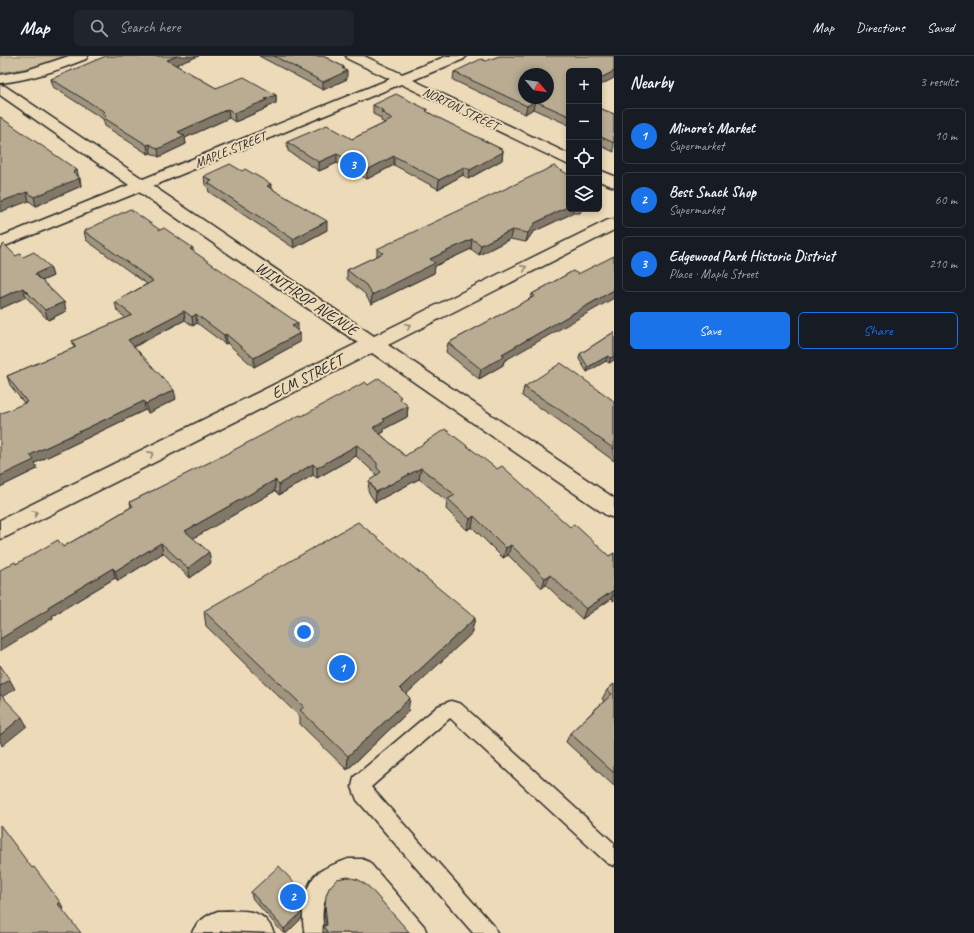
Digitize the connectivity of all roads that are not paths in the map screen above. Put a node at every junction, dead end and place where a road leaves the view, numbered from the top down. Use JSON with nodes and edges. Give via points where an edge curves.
{"nodes":[{"id":1,"x":81,"y":56,"type":"edge"},
{"id":2,"x":353,"y":56,"type":"edge"},
{"id":3,"x":459,"y":56,"type":"edge"},
{"id":4,"x":0,"y":79,"type":"edge"},
{"id":5,"x":401,"y":79,"type":"junction"},
{"id":6,"x":0,"y":89,"type":"edge"},
{"id":7,"x":566,"y":159,"type":"edge"},
{"id":8,"x":601,"y":176,"type":"edge"},
{"id":9,"x":614,"y":182,"type":"edge"},
{"id":10,"x":141,"y":186,"type":"junction"},
{"id":11,"x":614,"y":224,"type":"edge"},
{"id":12,"x":0,"y":243,"type":"edge"},
{"id":13,"x":373,"y":343,"type":"junction"},
{"id":14,"x":614,"y":509,"type":"edge"},
{"id":15,"x":0,"y":530,"type":"edge"},
{"id":16,"x":614,"y":856,"type":"edge"},
{"id":17,"x":258,"y":927,"type":"edge"},
{"id":18,"x":413,"y":931,"type":"edge"},
{"id":19,"x":202,"y":933,"type":"edge"},
{"id":20,"x":315,"y":933,"type":"edge"},
{"id":21,"x":486,"y":933,"type":"edge"}],
"edges":[{"from":1,"to":4,"type":"street","via":[[25,75]]},
{"from":2,"to":5,"type":"street","name":"NORTON STREET"},
{"from":3,"to":5,"type":"street","name":"MAPLE STREET"},
{"from":5,"to":7,"type":"street","name":"NORTON STREET"},
{"from":5,"to":10,"type":"street","name":"MAPLE STREET"},
{"from":6,"to":10,"type":"street","name":"WINTHROP AVENUE"},
{"from":8,"to":9,"type":"street"},
{"from":10,"to":12,"type":"street","name":"MAPLE STREET"},
{"from":10,"to":13,"type":"street","name":"WINTHROP AVENUE"},
{"from":13,"to":11,"type":"street","name":"ELM STREET","one_way":true},
{"from":13,"to":14,"type":"street","name":"WINTHROP AVENUE"},
{"from":15,"to":13,"type":"street","name":"ELM STREET","one_way":true},
{"from":16,"to":21,"type":"lane","via":[[455,710],[444,712],[361,783],[361,787]]},
{"from":17,"to":19,"type":"lane","via":[[218,921]]},
{"from":18,"to":20,"type":"lane","via":[[373,892],[362,869],[348,869],[326,879],[317,891],[312,922]]}]}
